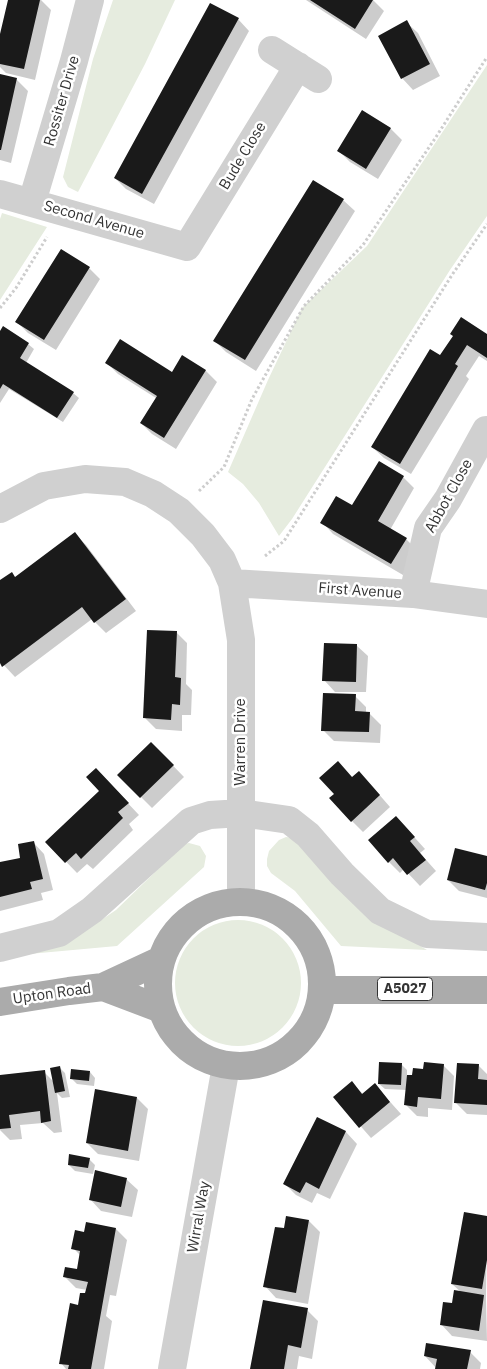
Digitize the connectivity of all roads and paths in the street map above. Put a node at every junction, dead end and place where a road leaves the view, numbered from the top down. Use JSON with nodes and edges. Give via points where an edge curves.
{"nodes":[{"id":1,"x":90,"y":0,"type":"edge"},
{"id":2,"x":272,"y":50,"type":"dead end"},
{"id":3,"x":487,"y":57,"type":"edge"},
{"id":4,"x":0,"y":194,"type":"edge"},
{"id":5,"x":32,"y":202,"type":"junction"},
{"id":6,"x":63,"y":210,"type":"junction"},
{"id":7,"x":487,"y":224,"type":"edge"},
{"id":8,"x":187,"y":247,"type":"joint"},
{"id":9,"x":0,"y":308,"type":"edge"},
{"id":10,"x":486,"y":430,"type":"edge"},
{"id":11,"x":0,"y":509,"type":"edge"},
{"id":12,"x":180,"y":511,"type":"junction"},
{"id":13,"x":232,"y":583,"type":"junction"},
{"id":14,"x":413,"y":594,"type":"junction"},
{"id":15,"x":487,"y":604,"type":"edge"},
{"id":16,"x":241,"y":813,"type":"junction"},
{"id":17,"x":241,"y":901,"type":"junction"},
{"id":18,"x":487,"y":937,"type":"edge"},
{"id":19,"x":0,"y":948,"type":"edge"},
{"id":20,"x":161,"y":960,"type":"junction"},
{"id":21,"x":103,"y":987,"type":"junction"},
{"id":22,"x":323,"y":990,"type":"junction"},
{"id":23,"x":487,"y":990,"type":"edge"},
{"id":24,"x":0,"y":1002,"type":"edge"},
{"id":25,"x":161,"y":1009,"type":"junction"},
{"id":26,"x":226,"y":1066,"type":"junction"},
{"id":27,"x":172,"y":1369,"type":"edge"}],
"edges":[{"from":1,"to":5,"type":"street","name":"Rossiter Drive"},
{"from":2,"to":8,"type":"street","name":"Bude Close","via":[[308,72]]},
{"from":3,"to":12,"type":"path","via":[[363,245],[302,308],[252,399],[224,467]]},
{"from":4,"to":5,"type":"street","name":"Second Avenue"},
{"from":5,"to":6,"type":"street","name":"Second Avenue"},
{"from":6,"to":8,"type":"street","name":"Second Avenue"},
{"from":6,"to":9,"type":"path","via":[[16,288]]},
{"from":7,"to":13,"type":"path","via":[[284,541]]},
{"from":10,"to":14,"type":"street","name":"Abbot Close","via":[[428,528]]},
{"from":11,"to":12,"type":"street","name":"Warren Drive","via":[[44,486],[85,479],[125,482]]},
{"from":12,"to":13,"type":"street","name":"Warren Drive","via":[[222,560]]},
{"from":13,"to":14,"type":"street","name":"First Avenue"},
{"from":13,"to":16,"type":"street","name":"Warren Drive","via":[[241,640]]},
{"from":14,"to":15,"type":"street","name":"First Avenue"},
{"from":16,"to":17,"type":"street","name":"Warren Drive"},
{"from":16,"to":18,"type":"street","via":[[289,820],[308,835],[380,911],[426,934]]},
{"from":16,"to":19,"type":"street","via":[[210,815],[191,822],[92,910],[59,933]]},
{"from":17,"to":20,"type":"main road","via":[[215,905],[191,917],[172,936]]},
{"from":17,"to":22,"type":"main road","via":[[268,906],[291,919],[309,939],[320,963]]},
{"from":20,"to":21,"type":"main road","name":"Upton Road"},
{"from":20,"to":25,"type":"main road","via":[[157,984]]},
{"from":21,"to":24,"type":"main road","name":"Upton Road"},
{"from":21,"to":25,"type":"main road","name":"Upton Road"},
{"from":22,"to":23,"type":"main road","number":"A5027"},
{"from":22,"to":26,"type":"main road","via":[[317,1016],[302,1040],[280,1057],[254,1066]]},
{"from":25,"to":26,"type":"main road","via":[[170,1029],[185,1046],[204,1059]]},
{"from":26,"to":27,"type":"street","name":"Wirral Way"}]}
